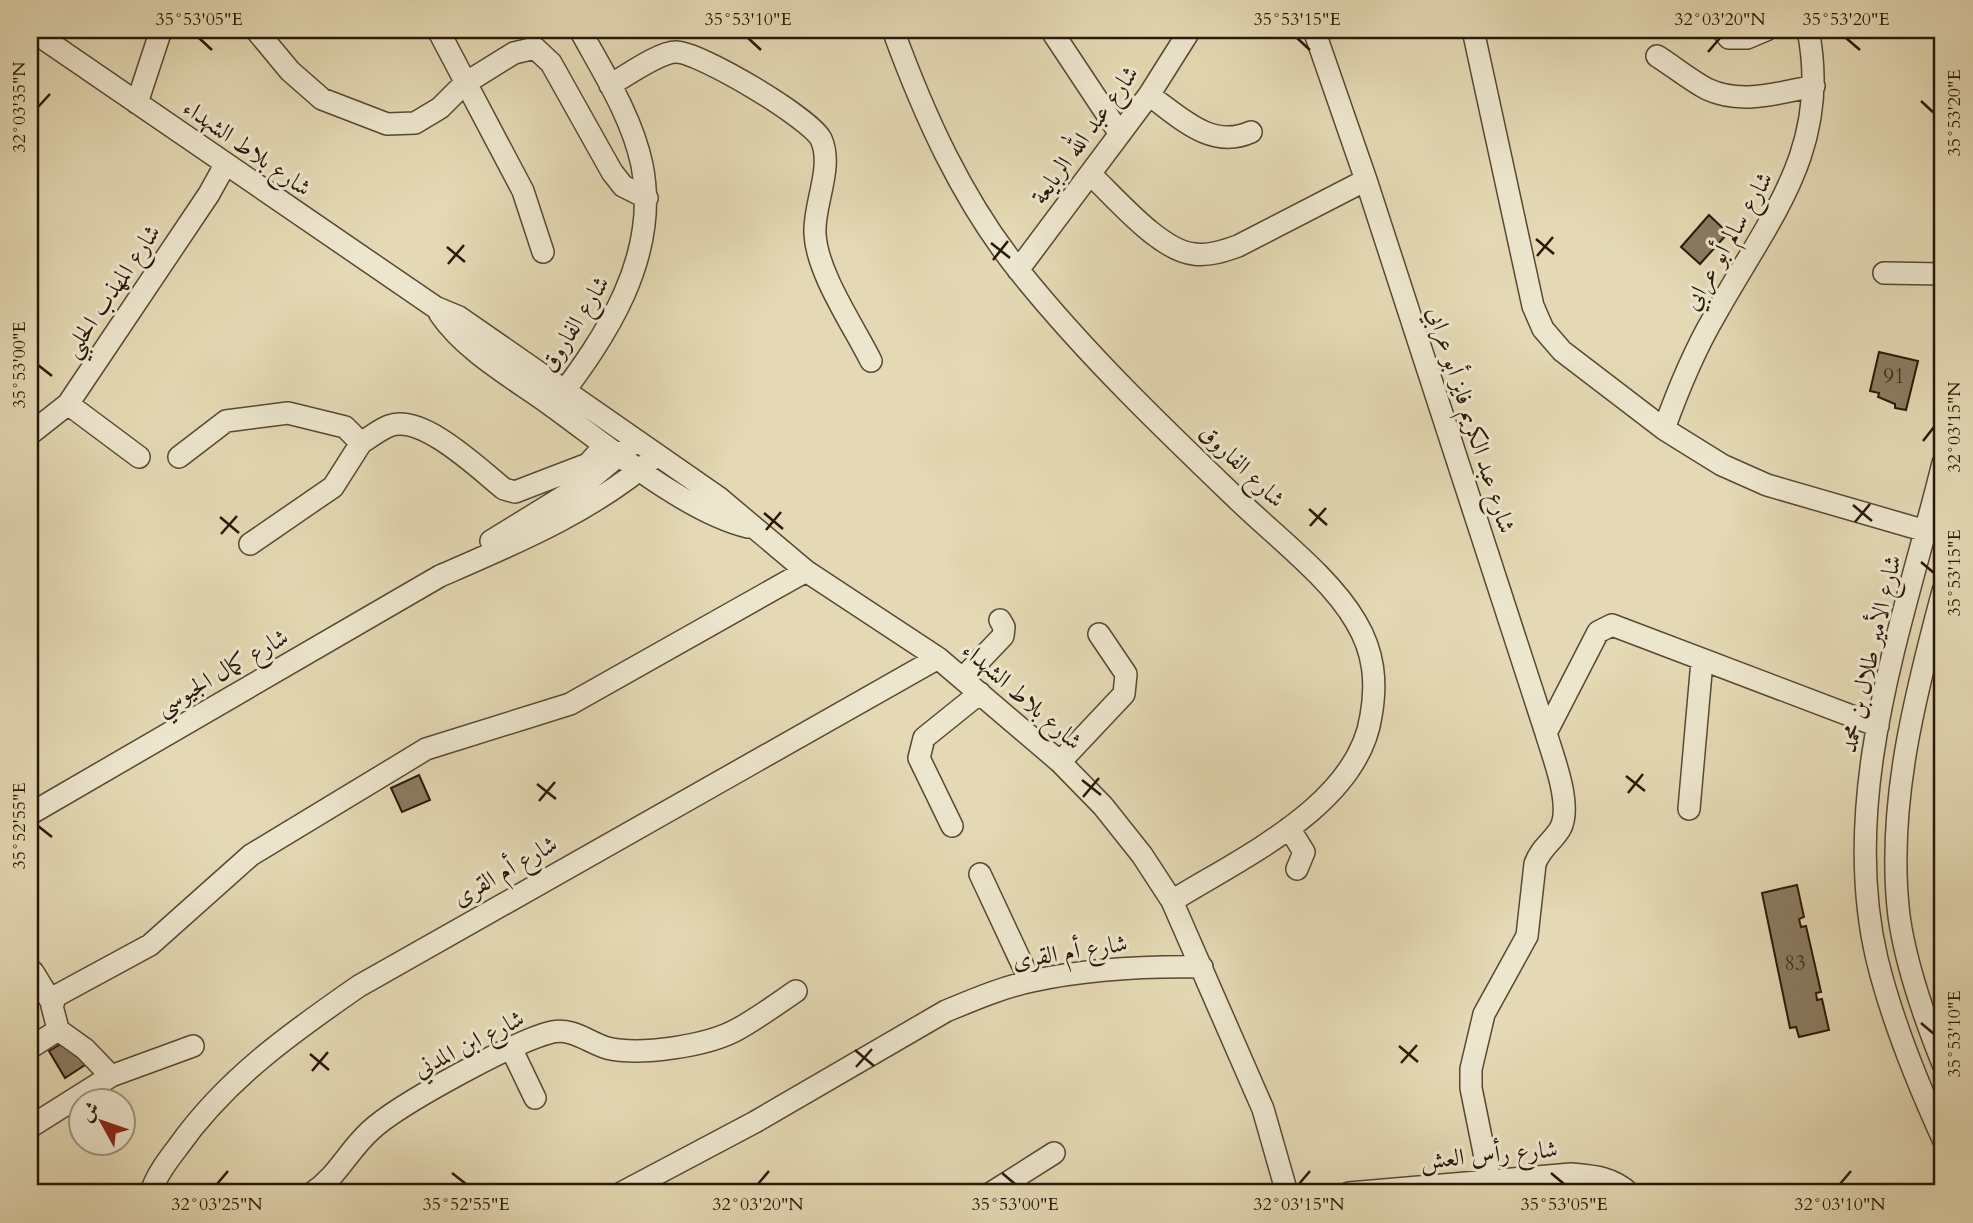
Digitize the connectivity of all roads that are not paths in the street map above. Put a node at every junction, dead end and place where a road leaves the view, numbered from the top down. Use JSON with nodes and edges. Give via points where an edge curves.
{"nodes":[{"id":1,"x":31,"y":30,"type":"edge"},
{"id":2,"x":161,"y":30,"type":"edge"},
{"id":3,"x":256,"y":30,"type":"edge"},
{"id":4,"x":438,"y":30,"type":"edge"},
{"id":5,"x":580,"y":30,"type":"edge"},
{"id":6,"x":893,"y":30,"type":"edge"},
{"id":7,"x":1051,"y":30,"type":"edge"},
{"id":8,"x":1190,"y":30,"type":"edge"},
{"id":9,"x":1314,"y":30,"type":"edge"},
{"id":10,"x":1473,"y":30,"type":"edge"},
{"id":11,"x":1723,"y":30,"type":"edge"},
{"id":12,"x":1766,"y":30,"type":"edge"},
{"id":13,"x":1808,"y":30,"type":"edge"},
{"id":14,"x":1657,"y":56,"type":"dead end"},
{"id":15,"x":464,"y":84,"type":"junction"},
{"id":16,"x":610,"y":85,"type":"junction"},
{"id":17,"x":1814,"y":86,"type":"junction"},
{"id":18,"x":1149,"y":95,"type":"junction"},
{"id":19,"x":137,"y":103,"type":"junction"},
{"id":20,"x":1251,"y":132,"type":"dead end"},
{"id":21,"x":1120,"y":134,"type":"junction"},
{"id":22,"x":225,"y":165,"type":"junction"},
{"id":23,"x":1090,"y":174,"type":"junction"},
{"id":24,"x":1366,"y":180,"type":"junction"},
{"id":25,"x":646,"y":198,"type":"junction"},
{"id":26,"x":542,"y":252,"type":"dead end"},
{"id":27,"x":1018,"y":270,"type":"junction"},
{"id":28,"x":1884,"y":273,"type":"dead end"},
{"id":29,"x":1943,"y":274,"type":"edge"},
{"id":30,"x":871,"y":361,"type":"dead end"},
{"id":31,"x":559,"y":398,"type":"junction"},
{"id":32,"x":68,"y":404,"type":"junction"},
{"id":33,"x":1664,"y":429,"type":"junction"},
{"id":34,"x":30,"y":434,"type":"edge"},
{"id":35,"x":635,"y":440,"type":"junction"},
{"id":36,"x":360,"y":443,"type":"junction"},
{"id":37,"x":612,"y":450,"type":"junction"},
{"id":38,"x":657,"y":455,"type":"junction"},
{"id":39,"x":139,"y":457,"type":"dead end"},
{"id":40,"x":179,"y":457,"type":"dead end"},
{"id":41,"x":1943,"y":463,"type":"edge"},
{"id":42,"x":640,"y":471,"type":"junction"},
{"id":43,"x":753,"y":529,"type":"junction"},
{"id":44,"x":1935,"y":534,"type":"edge"},
{"id":45,"x":250,"y":544,"type":"dead end"},
{"id":46,"x":806,"y":571,"type":"junction"},
{"id":47,"x":440,"y":576,"type":"junction"},
{"id":48,"x":1942,"y":603,"type":"edge"},
{"id":49,"x":1000,"y":620,"type":"dead end"},
{"id":50,"x":1100,"y":634,"type":"dead end"},
{"id":51,"x":938,"y":658,"type":"junction"},
{"id":52,"x":1702,"y":661,"type":"junction"},
{"id":53,"x":963,"y":678,"type":"junction"},
{"id":54,"x":981,"y":693,"type":"junction"},
{"id":55,"x":1878,"y":726,"type":"junction"},
{"id":56,"x":1546,"y":733,"type":"junction"},
{"id":57,"x":1060,"y":762,"type":"junction"},
{"id":58,"x":1689,"y":809,"type":"dead end"},
{"id":59,"x":30,"y":814,"type":"edge"},
{"id":60,"x":952,"y":826,"type":"dead end"},
{"id":61,"x":1289,"y":828,"type":"junction"},
{"id":62,"x":1297,"y":869,"type":"dead end"},
{"id":63,"x":980,"y":874,"type":"dead end"},
{"id":64,"x":1172,"y":901,"type":"junction"},
{"id":65,"x":1202,"y":967,"type":"junction"},
{"id":66,"x":33,"y":972,"type":"dead end"},
{"id":67,"x":1030,"y":981,"type":"junction"},
{"id":68,"x":796,"y":991,"type":"dead end"},
{"id":69,"x":52,"y":1003,"type":"junction"},
{"id":70,"x":57,"y":1029,"type":"junction"},
{"id":71,"x":192,"y":1046,"type":"dead end"},
{"id":72,"x":30,"y":1048,"type":"edge"},
{"id":73,"x":511,"y":1048,"type":"junction"},
{"id":74,"x":1943,"y":1064,"type":"edge"},
{"id":75,"x":111,"y":1076,"type":"junction"},
{"id":76,"x":536,"y":1098,"type":"dead end"},
{"id":77,"x":30,"y":1126,"type":"edge"},
{"id":78,"x":1943,"y":1139,"type":"edge"},
{"id":79,"x":1054,"y":1153,"type":"dead end"},
{"id":80,"x":1490,"y":1182,"type":"junction"},
{"id":81,"x":151,"y":1193,"type":"edge"},
{"id":82,"x":312,"y":1193,"type":"edge"},
{"id":83,"x":621,"y":1193,"type":"edge"},
{"id":84,"x":991,"y":1193,"type":"edge"},
{"id":85,"x":1287,"y":1193,"type":"edge"},
{"id":86,"x":1349,"y":1193,"type":"edge"},
{"id":87,"x":1629,"y":1193,"type":"edge"}],
"edges":[{"from":1,"to":19,"type":"street","name":"شارع بلاط الشهداء"},
{"from":2,"to":19,"type":"street"},
{"from":3,"to":15,"type":"street","via":[[290,71],[322,99],[387,124],[415,123],[440,108]]},
{"from":4,"to":15,"type":"street"},
{"from":5,"to":16,"type":"street","name":"شارع الفاروق"},
{"from":6,"to":27,"type":"street","name":"شارع الفاروق","via":[[940,147]]},
{"from":7,"to":21,"type":"street"},
{"from":8,"to":18,"type":"street","name":"شارع عبد الله الربايعة"},
{"from":9,"to":24,"type":"street","name":"شارع عبد الكريم فايز أبو عرابي"},
{"from":10,"to":33,"type":"street","via":[[1522,262],[1543,329],[1562,351]]},
{"from":11,"to":12,"type":"street","via":[[1729,38],[1747,38]]},
{"from":13,"to":17,"type":"street","name":"شارع سالم أبو عرابي"},
{"from":14,"to":17,"type":"street","via":[[1707,89],[1730,95],[1755,97]]},
{"from":15,"to":25,"type":"street","via":[[523,48],[540,50],[612,172],[623,186]]},
{"from":15,"to":26,"type":"street","via":[[523,191]]},
{"from":16,"to":25,"type":"street","name":"شارع الفاروق","via":[[641,163]]},
{"from":16,"to":30,"type":"street","via":[[667,53],[681,52],[754,89],[816,131],[824,151],[815,209],[820,261]]},
{"from":17,"to":33,"type":"street","name":"شارع سالم أبو عرابي","via":[[1807,137],[1794,178],[1684,373]]},
{"from":18,"to":20,"type":"street","via":[[1196,129],[1218,138],[1235,139]]},
{"from":18,"to":21,"type":"street","name":"شارع عبد الله الربايعة"},
{"from":19,"to":22,"type":"street","name":"شارع بلاط الشهداء"},
{"from":21,"to":23,"type":"street","name":"شارع عبد الله الربايعة"},
{"from":22,"to":31,"type":"street","name":"شارع بلاط الشهداء","via":[[435,307],[459,317]]},
{"from":22,"to":32,"type":"street","name":"شارع المهذب الحلبي"},
{"from":23,"to":24,"type":"street","via":[[1171,247],[1195,254],[1238,246]]},
{"from":23,"to":27,"type":"street","name":"شارع عبد الله الربايعة"},
{"from":24,"to":56,"type":"street","name":"شارع عبد الكريم فايز أبو عرابي"},
{"from":25,"to":31,"type":"street","name":"شارع الفاروق","via":[[630,286],[606,332]]},
{"from":27,"to":61,"type":"street","name":"شارع الفاروق","via":[[1070,330],[1340,599],[1369,647],[1374,676],[1372,707],[1361,750]]},
{"from":28,"to":29,"type":"street"},
{"from":31,"to":35,"type":"street","name":"شارع بلاط الشهداء"},
{"from":31,"to":37,"type":"street","name":"شارع بلاط الشهداء"},
{"from":32,"to":34,"type":"street","name":"شارع المهذب الحلبي"},
{"from":32,"to":39,"type":"street"},
{"from":33,"to":44,"type":"street","via":[[1722,465],[1767,485]]},
{"from":35,"to":37,"type":"street","name":"شارع كمال الجيوسي"},
{"from":35,"to":38,"type":"street","name":"شارع بلاط الشهداء"},
{"from":36,"to":37,"type":"street","via":[[390,425],[413,426],[437,436],[504,489],[515,492]]},
{"from":36,"to":40,"type":"street","via":[[345,426],[288,413],[226,421]]},
{"from":36,"to":45,"type":"street","via":[[333,487]]},
{"from":37,"to":42,"type":"street","name":"شارع بلاط الشهداء"},
{"from":37,"to":47,"type":"street","name":"شارع كمال الجيوسي","via":[[587,482]]},
{"from":38,"to":42,"type":"street","name":"شارع كمال الجيوسي"},
{"from":38,"to":43,"type":"street","name":"شارع بلاط الشهداء","via":[[718,497]]},
{"from":41,"to":44,"type":"street","name":"شارع الأمير طلال بن محمد"},
{"from":42,"to":43,"type":"street","name":"شارع بلاط الشهداء","via":[[710,513]]},
{"from":42,"to":47,"type":"street","name":"شارع كمال الجيوسي","via":[[511,545]]},
{"from":43,"to":46,"type":"street","name":"شارع بلاط الشهداء"},
{"from":44,"to":55,"type":"street","name":"شارع الأمير طلال بن محمد"},
{"from":46,"to":51,"type":"street","name":"شارع بلاط الشهداء"},
{"from":46,"to":69,"type":"street","via":[[569,704],[426,749],[251,855],[150,945],[56,996]]},
{"from":47,"to":59,"type":"street","name":"شارع كمال الجيوسي"},
{"from":48,"to":74,"type":"street","via":[[1908,745],[1899,802],[1896,872],[1907,955]]},
{"from":49,"to":53,"type":"street","via":[[1003,636]]},
{"from":50,"to":57,"type":"street","via":[[1126,674],[1124,694]]},
{"from":51,"to":53,"type":"street","name":"شارع بلاط الشهداء"},
{"from":51,"to":81,"type":"street","name":"شارع أم القرى","via":[[359,986],[276,1044],[219,1096],[171,1156]]},
{"from":52,"to":55,"type":"street"},
{"from":52,"to":56,"type":"street","via":[[1606,626],[1598,632]]},
{"from":52,"to":58,"type":"street"},
{"from":53,"to":54,"type":"street","name":"شارع بلاط الشهداء"},
{"from":54,"to":57,"type":"street","name":"شارع بلاط الشهداء"},
{"from":54,"to":60,"type":"street","via":[[924,738],[919,747],[919,758]]},
{"from":55,"to":78,"type":"street","name":"شارع الأمير طلال بن محمد","via":[[1866,869],[1877,957],[1902,1038]]},
{"from":56,"to":80,"type":"street","name":"شارع عبد الكريم فايز أبو عرابي","via":[[1564,807],[1560,830],[1538,854],[1527,936],[1484,1014],[1474,1049],[1471,1088]]},
{"from":57,"to":64,"type":"street","name":"شارع بلاط الشهداء","via":[[1142,855]]},
{"from":61,"to":62,"type":"street","via":[[1304,852]]},
{"from":61,"to":64,"type":"street","name":"شارع الفاروق"},
{"from":63,"to":67,"type":"street"},
{"from":64,"to":65,"type":"street","name":"شارع بلاط الشهداء"},
{"from":65,"to":67,"type":"street","name":"شارع أم القرى","via":[[1135,966]]},
{"from":65,"to":85,"type":"street","name":"شارع بلاط الشهداء","via":[[1263,1109]]},
{"from":66,"to":69,"type":"street"},
{"from":67,"to":83,"type":"street","name":"شارع أم القرى","via":[[946,1011],[755,1122]]},
{"from":68,"to":73,"type":"street","name":"شارع ابن المدني","via":[[735,1031],[664,1050],[607,1048],[572,1032],[554,1032]]},
{"from":69,"to":70,"type":"street"},
{"from":70,"to":72,"type":"street"},
{"from":70,"to":75,"type":"street"},
{"from":71,"to":75,"type":"street"},
{"from":73,"to":76,"type":"street"},
{"from":73,"to":82,"type":"street","name":"شارع ابن المدني","via":[[372,1129],[340,1170]]},
{"from":75,"to":77,"type":"street"},
{"from":79,"to":84,"type":"street"},
{"from":80,"to":86,"type":"street","name":"شارع رأس العش"},
{"from":80,"to":87,"type":"street","name":"شارع رأس العش","via":[[1571,1174],[1614,1181]]}]}
